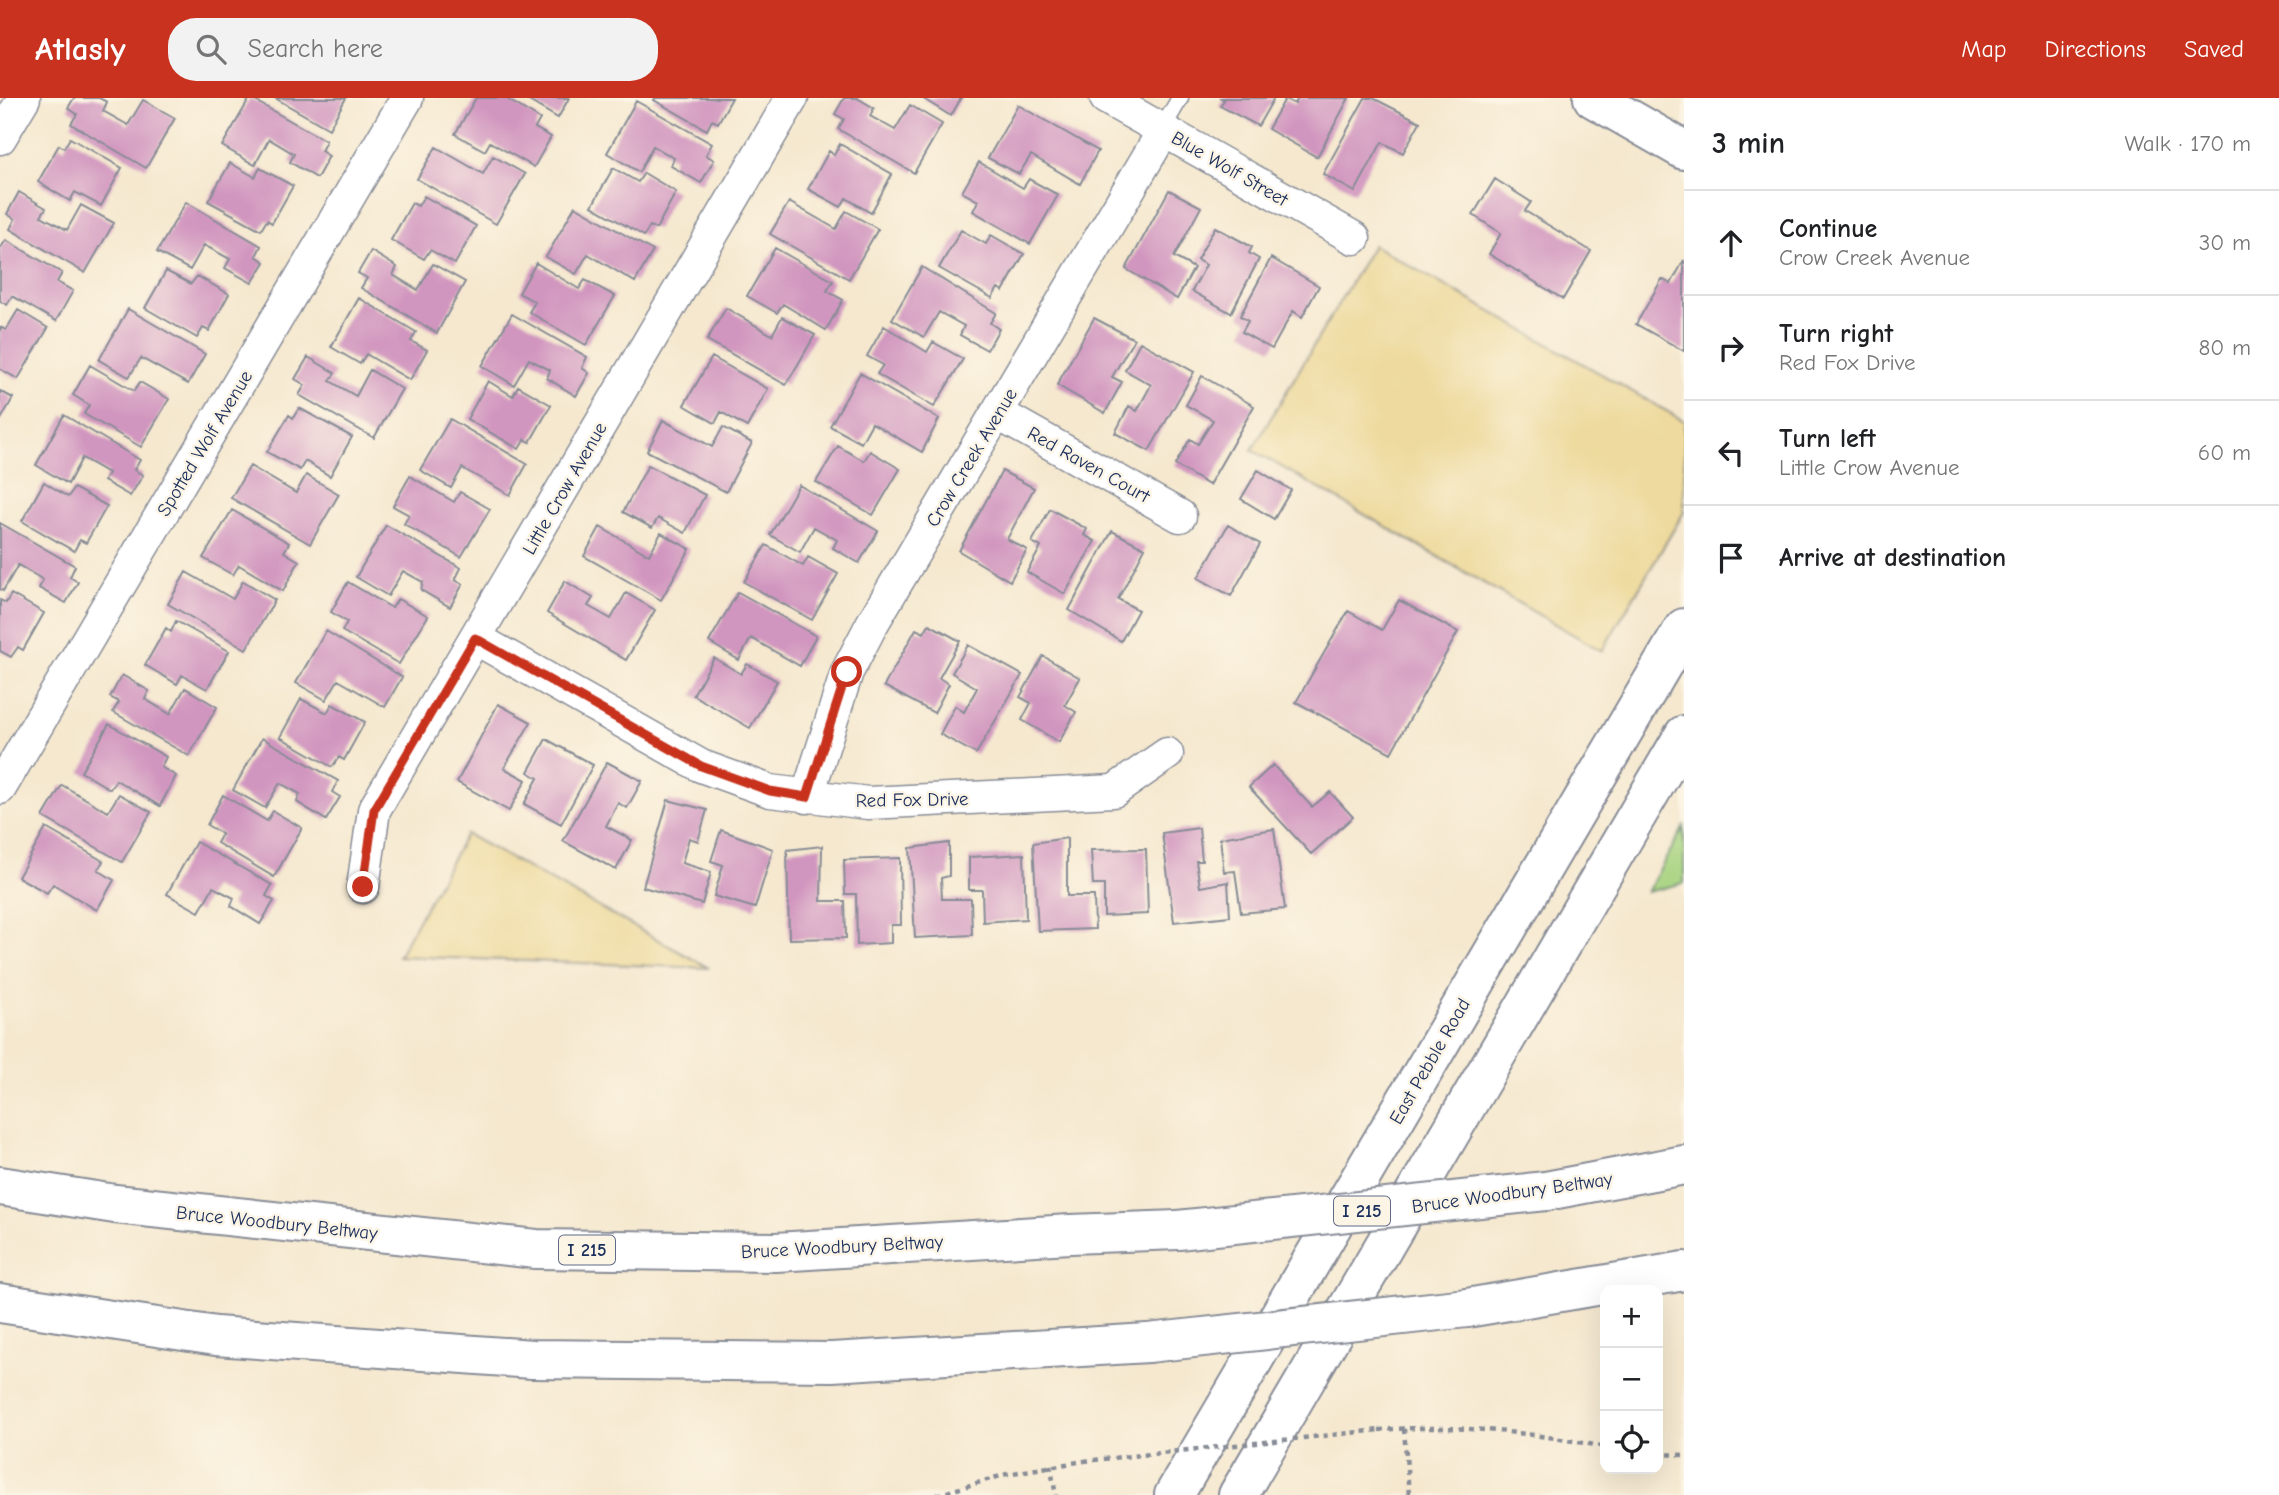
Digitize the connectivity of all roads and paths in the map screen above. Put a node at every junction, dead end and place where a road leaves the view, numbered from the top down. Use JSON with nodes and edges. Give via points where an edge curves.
{"nodes":[{"id":1,"x":24,"y":98,"type":"edge"},
{"id":2,"x":407,"y":98,"type":"edge"},
{"id":3,"x":792,"y":98,"type":"edge"},
{"id":4,"x":1105,"y":98,"type":"edge"},
{"id":5,"x":1180,"y":98,"type":"edge"},
{"id":6,"x":1593,"y":98,"type":"edge"},
{"id":7,"x":1163,"y":130,"type":"junction"},
{"id":8,"x":0,"y":138,"type":"edge"},
{"id":9,"x":1684,"y":149,"type":"edge"},
{"id":10,"x":1354,"y":238,"type":"dead end"},
{"id":11,"x":997,"y":413,"type":"junction"},
{"id":12,"x":1180,"y":516,"type":"dead end"},
{"id":13,"x":1684,"y":628,"type":"edge"},
{"id":14,"x":475,"y":638,"type":"junction"},
{"id":15,"x":1684,"y":735,"type":"edge"},
{"id":16,"x":1167,"y":754,"type":"dead end"},
{"id":17,"x":0,"y":788,"type":"edge"},
{"id":18,"x":807,"y":797,"type":"junction"},
{"id":19,"x":363,"y":887,"type":"dead end"},
{"id":20,"x":1684,"y":1165,"type":"edge"},
{"id":21,"x":0,"y":1186,"type":"edge"},
{"id":22,"x":1684,"y":1271,"type":"edge"},
{"id":23,"x":0,"y":1303,"type":"edge"},
{"id":24,"x":1404,"y":1429,"type":"junction"},
{"id":25,"x":1600,"y":1446,"type":"edge"},
{"id":26,"x":1663,"y":1454,"type":"edge"},
{"id":27,"x":1684,"y":1455,"type":"edge"},
{"id":28,"x":1050,"y":1465,"type":"junction"},
{"id":29,"x":937,"y":1495,"type":"edge"},
{"id":30,"x":1055,"y":1495,"type":"edge"},
{"id":31,"x":1174,"y":1495,"type":"edge"},
{"id":32,"x":1238,"y":1495,"type":"edge"},
{"id":33,"x":1409,"y":1495,"type":"edge"}],
"edges":[{"from":1,"to":8,"type":"street"},
{"from":2,"to":17,"type":"street","name":"Spotted Wolf Avenue"},
{"from":3,"to":14,"type":"street","name":"Little Crow Avenue"},
{"from":4,"to":7,"type":"street","name":"Blue Wolf Street"},
{"from":5,"to":7,"type":"lane","name":"Crow Creek Avenue"},
{"from":6,"to":9,"type":"main road"},
{"from":7,"to":10,"type":"street","name":"Blue Wolf Street"},
{"from":7,"to":11,"type":"street","name":"Crow Creek Avenue"},
{"from":11,"to":12,"type":"street","name":"Red Raven Court"},
{"from":11,"to":18,"type":"street","name":"Crow Creek Avenue","via":[[847,672]]},
{"from":13,"to":31,"type":"main road","name":"East Pebble Road"},
{"from":14,"to":18,"type":"street","name":"Red Fox Drive","via":[[701,766],[770,791]]},
{"from":14,"to":19,"type":"street","name":"Little Crow Avenue","via":[[374,810]]},
{"from":15,"to":32,"type":"main road"},
{"from":16,"to":18,"type":"street","name":"Red Fox Drive","via":[[1114,791],[868,803]]},
{"from":20,"to":21,"type":"main road","name":"Bruce Woodbury Beltway","number":"I 215","bridge":true,"via":[[1546,1191],[1178,1230],[776,1252],[536,1249],[115,1204]]},
{"from":22,"to":23,"type":"main road","bridge":true,"via":[[1466,1307],[1148,1343],[832,1362],[531,1359],[216,1336]]},
{"from":24,"to":25,"type":"path","via":[[1505,1430]]},
{"from":24,"to":28,"type":"path","bridge":true},
{"from":24,"to":33,"type":"path"},
{"from":26,"to":27,"type":"path"},
{"from":28,"to":29,"type":"path"},
{"from":28,"to":30,"type":"path"}]}
